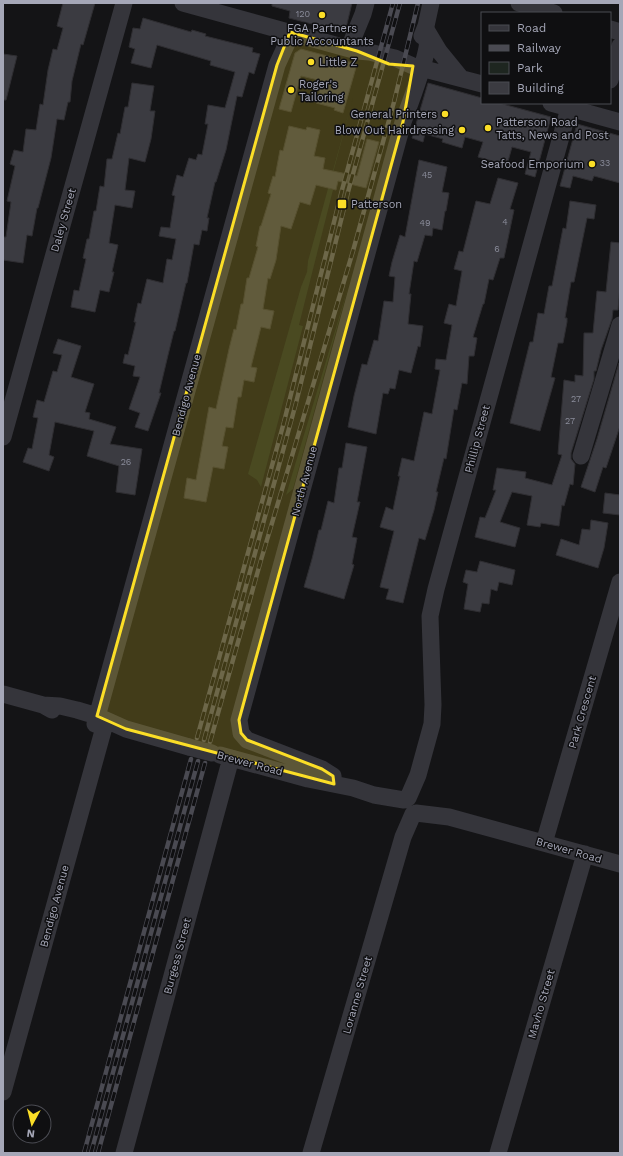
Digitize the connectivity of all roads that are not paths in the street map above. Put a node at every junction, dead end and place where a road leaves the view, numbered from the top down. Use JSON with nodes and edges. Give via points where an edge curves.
{"nodes":[{"id":1,"x":124,"y":3,"type":"edge"},
{"id":2,"x":183,"y":3,"type":"edge"},
{"id":3,"x":431,"y":3,"type":"edge"},
{"id":4,"x":519,"y":3,"type":"edge"},
{"id":5,"x":364,"y":9,"type":"edge"},
{"id":6,"x":550,"y":12,"type":"edge"},
{"id":7,"x":426,"y":28,"type":"junction"},
{"id":8,"x":286,"y":31,"type":"junction"},
{"id":9,"x":620,"y":46,"type":"edge"},
{"id":10,"x":353,"y":50,"type":"junction"},
{"id":11,"x":418,"y":67,"type":"junction"},
{"id":12,"x":611,"y":77,"type":"edge"},
{"id":13,"x":462,"y":78,"type":"junction"},
{"id":14,"x":481,"y":84,"type":"edge"},
{"id":15,"x":555,"y":104,"type":"edge"},
{"id":16,"x":569,"y":108,"type":"junction"},
{"id":17,"x":605,"y":112,"type":"edge"},
{"id":18,"x":620,"y":325,"type":"edge"},
{"id":19,"x":3,"y":437,"type":"edge"},
{"id":20,"x":581,"y":456,"type":"dead end"},
{"id":21,"x":620,"y":582,"type":"edge"},
{"id":22,"x":3,"y":694,"type":"edge"},
{"id":23,"x":100,"y":722,"type":"junction"},
{"id":24,"x":231,"y":758,"type":"junction"},
{"id":25,"x":334,"y":784,"type":"junction"},
{"id":26,"x":410,"y":806,"type":"junction"},
{"id":27,"x":544,"y":843,"type":"junction"},
{"id":28,"x":585,"y":854,"type":"junction"},
{"id":29,"x":620,"y":864,"type":"edge"},
{"id":30,"x":3,"y":1092,"type":"edge"},
{"id":31,"x":124,"y":1153,"type":"edge"},
{"id":32,"x":311,"y":1153,"type":"edge"},
{"id":33,"x":498,"y":1153,"type":"edge"}],
"edges":[{"from":1,"to":19,"type":"street","name":"Daley Street"},
{"from":2,"to":8,"type":"street"},
{"from":3,"to":7,"type":"street","name":"North Avenue"},
{"from":4,"to":6,"type":"street"},
{"from":5,"to":10,"type":"street","via":[[361,38]]},
{"from":7,"to":11,"type":"street","name":"North Avenue","via":[[427,46]]},
{"from":7,"to":13,"type":"street","via":[[439,51]]},
{"from":8,"to":10,"type":"street"},
{"from":8,"to":23,"type":"street","name":"Bendigo Avenue","via":[[280,41],[277,65]]},
{"from":9,"to":12,"type":"street"},
{"from":10,"to":11,"type":"street","via":[[395,58]]},
{"from":11,"to":13,"type":"street"},
{"from":11,"to":25,"type":"street","name":"North Avenue","via":[[407,92],[403,122],[239,720],[241,733],[247,740],[322,769],[333,776]]},
{"from":13,"to":14,"type":"street"},
{"from":15,"to":16,"type":"street"},
{"from":16,"to":17,"type":"street"},
{"from":16,"to":26,"type":"street","name":"Phillip Street","via":[[431,608],[432,718]]},
{"from":18,"to":20,"type":"street"},
{"from":21,"to":27,"type":"street","name":"Park Crescent"},
{"from":22,"to":23,"type":"street","name":"Brewer Road","via":[[43,705],[60,706]]},
{"from":23,"to":24,"type":"street","name":"Brewer Road","bridge":true},
{"from":23,"to":30,"type":"street","name":"Bendigo Avenue"},
{"from":24,"to":25,"type":"street","name":"Brewer Road"},
{"from":24,"to":31,"type":"street","name":"Burgess Street"},
{"from":25,"to":26,"type":"street","name":"Brewer Road"},
{"from":26,"to":27,"type":"street","name":"Brewer Road"},
{"from":26,"to":32,"type":"street","name":"Loranne Street"},
{"from":27,"to":28,"type":"street","name":"Brewer Road"},
{"from":28,"to":29,"type":"street","name":"Brewer Road"},
{"from":28,"to":33,"type":"street","name":"Mavho Street"}]}
